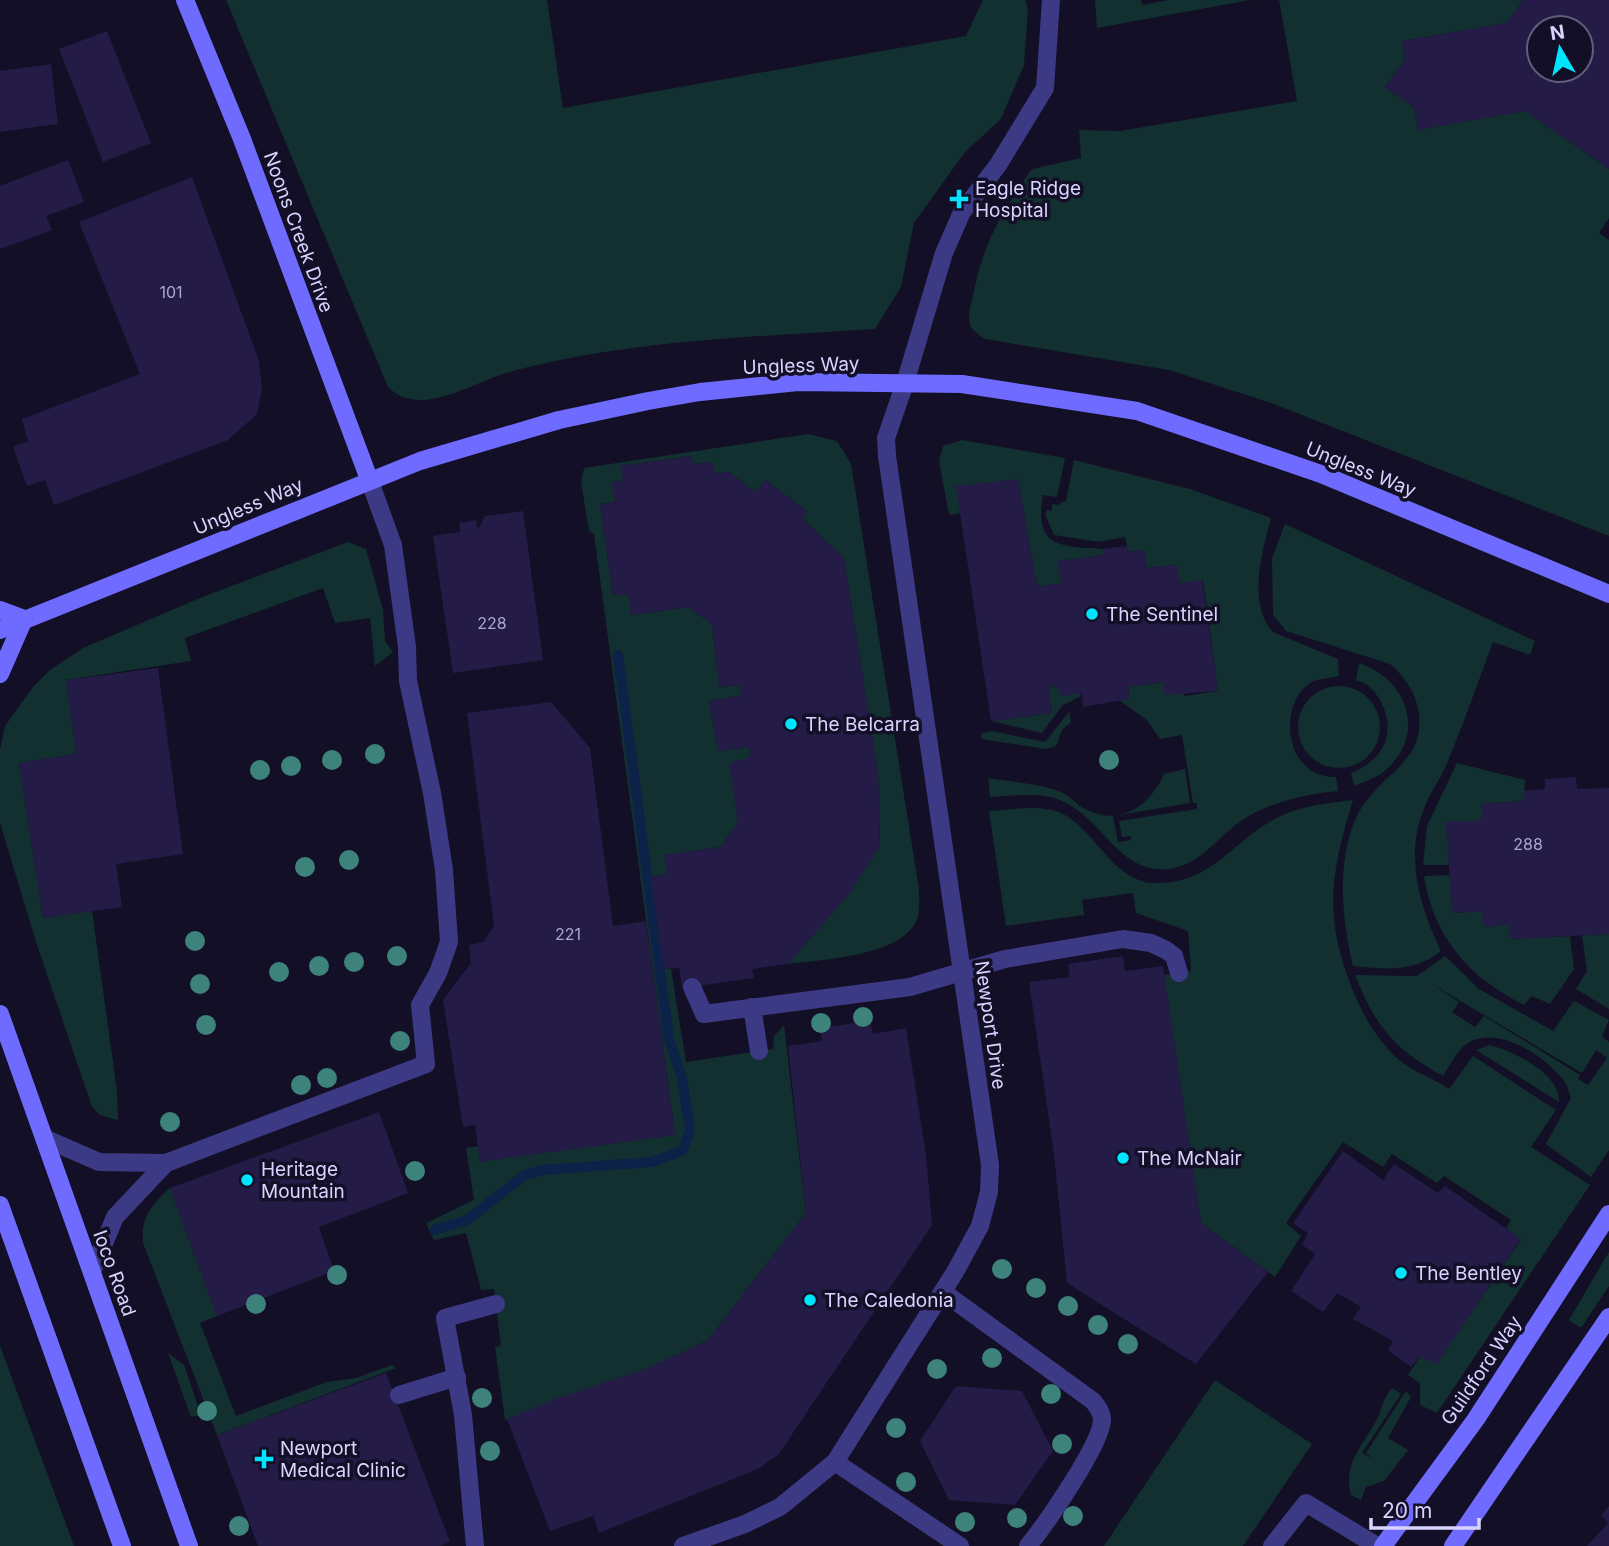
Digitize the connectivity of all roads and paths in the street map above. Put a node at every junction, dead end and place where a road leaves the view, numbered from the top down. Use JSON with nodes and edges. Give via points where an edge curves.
{"nodes":[{"id":1,"x":185,"y":0,"type":"edge"},
{"id":2,"x":1051,"y":0,"type":"edge"},
{"id":3,"x":905,"y":383,"type":"junction"},
{"id":4,"x":369,"y":479,"type":"junction"},
{"id":5,"x":1609,"y":594,"type":"edge"},
{"id":6,"x":0,"y":610,"type":"edge"},
{"id":7,"x":24,"y":619,"type":"junction"},
{"id":8,"x":0,"y":630,"type":"edge"},
{"id":9,"x":0,"y":674,"type":"edge"},
{"id":10,"x":962,"y":971,"type":"junction"},
{"id":11,"x":1179,"y":973,"type":"dead end"},
{"id":12,"x":692,"y":987,"type":"dead end"},
{"id":13,"x":752,"y":1007,"type":"junction"},
{"id":14,"x":0,"y":1014,"type":"edge"},
{"id":15,"x":759,"y":1051,"type":"dead end"},
{"id":16,"x":44,"y":1138,"type":"junction"},
{"id":17,"x":166,"y":1163,"type":"junction"},
{"id":18,"x":0,"y":1205,"type":"edge"},
{"id":19,"x":1609,"y":1214,"type":"edge"},
{"id":20,"x":92,"y":1272,"type":"junction"},
{"id":21,"x":943,"y":1292,"type":"junction"},
{"id":22,"x":496,"y":1304,"type":"dead end"},
{"id":23,"x":1609,"y":1318,"type":"edge"},
{"id":24,"x":457,"y":1377,"type":"junction"},
{"id":25,"x":399,"y":1395,"type":"dead end"},
{"id":26,"x":835,"y":1462,"type":"junction"},
{"id":27,"x":122,"y":1546,"type":"edge"},
{"id":28,"x":189,"y":1546,"type":"edge"},
{"id":29,"x":475,"y":1546,"type":"edge"},
{"id":30,"x":683,"y":1546,"type":"edge"},
{"id":31,"x":960,"y":1546,"type":"edge"},
{"id":32,"x":1028,"y":1546,"type":"edge"},
{"id":33,"x":1272,"y":1546,"type":"edge"},
{"id":34,"x":1377,"y":1546,"type":"edge"},
{"id":35,"x":1383,"y":1546,"type":"edge"},
{"id":36,"x":1453,"y":1546,"type":"edge"}],
"edges":[{"from":1,"to":4,"type":"street","name":"Noons Creek Drive"},
{"from":2,"to":3,"type":"street","name":"Newport Drive","via":[[1045,88],[998,165],[962,212],[944,253]]},
{"from":3,"to":4,"type":"street","name":"Ungless Way","via":[[798,383],[700,392],[559,420]]},
{"from":3,"to":5,"type":"street","name":"Ungless Way","via":[[962,384],[1137,411],[1321,474]]},
{"from":3,"to":10,"type":"street","name":"Newport Drive","via":[[886,438],[887,456]]},
{"from":4,"to":7,"type":"street","name":"Ungless Way"},
{"from":4,"to":17,"type":"street","via":[[393,545],[408,681],[444,870],[449,942],[420,1004],[426,1064]]},
{"from":6,"to":7,"type":"street"},
{"from":7,"to":8,"type":"street","name":"Ungless Way"},
{"from":7,"to":9,"type":"street"},
{"from":10,"to":11,"type":"street","via":[[1045,950],[1123,939],[1166,950],[1174,956]]},
{"from":10,"to":13,"type":"street","via":[[910,986]]},
{"from":10,"to":21,"type":"street","name":"Newport Drive","via":[[990,1165],[989,1192],[980,1226]]},
{"from":12,"to":13,"type":"street","via":[[704,1014]]},
{"from":13,"to":15,"type":"street"},
{"from":14,"to":16,"type":"street","name":"Ioco Road"},
{"from":16,"to":17,"type":"street","via":[[99,1162]]},
{"from":16,"to":20,"type":"street","name":"Ioco Road"},
{"from":17,"to":20,"type":"street","via":[[115,1217]]},
{"from":18,"to":27,"type":"street"},
{"from":19,"to":35,"type":"street","name":"Guildford Way","via":[[1476,1419]]},
{"from":20,"to":28,"type":"street","name":"Ioco Road"},
{"from":21,"to":26,"type":"street","name":"Newport Drive"},
{"from":21,"to":32,"type":"street","via":[[1093,1401],[1101,1414],[1092,1448]]},
{"from":22,"to":24,"type":"street","via":[[445,1318]]},
{"from":23,"to":36,"type":"street"},
{"from":24,"to":25,"type":"street"},
{"from":24,"to":29,"type":"street"},
{"from":26,"to":30,"type":"street","name":"Newport Drive","via":[[780,1507]]},
{"from":26,"to":31,"type":"street"},
{"from":33,"to":34,"type":"street","via":[[1306,1503]]}]}
